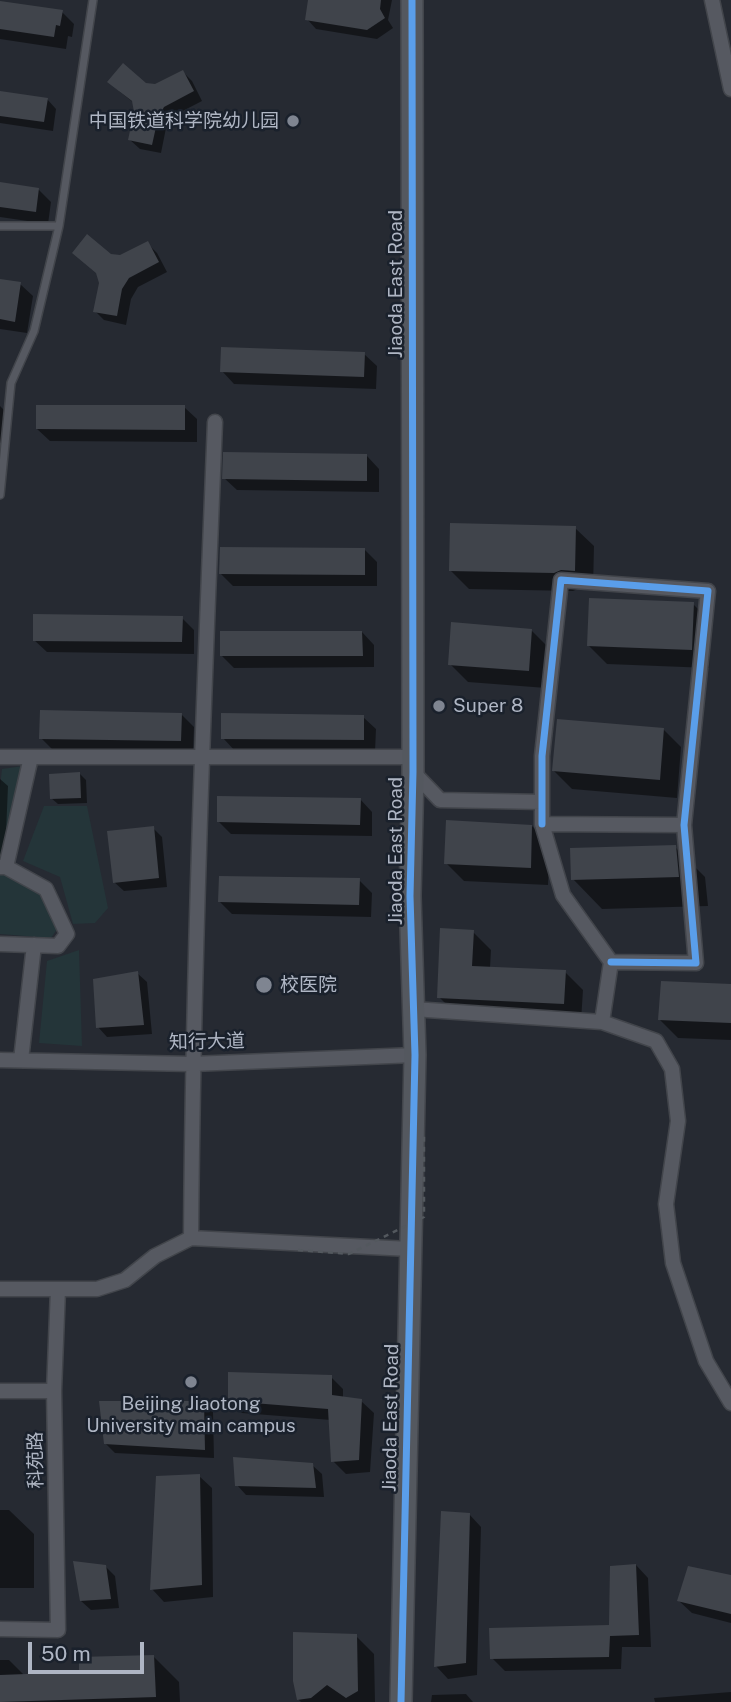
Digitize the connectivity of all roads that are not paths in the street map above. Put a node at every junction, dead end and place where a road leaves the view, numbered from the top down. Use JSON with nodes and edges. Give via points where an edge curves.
{"nodes":[{"id":1,"x":93,"y":0,"type":"edge"},
{"id":2,"x":412,"y":0,"type":"edge"},
{"id":3,"x":712,"y":0,"type":"edge"},
{"id":4,"x":731,"y":89,"type":"edge"},
{"id":5,"x":0,"y":226,"type":"edge"},
{"id":6,"x":59,"y":226,"type":"junction"},
{"id":7,"x":215,"y":422,"type":"dead end"},
{"id":8,"x":0,"y":495,"type":"edge"},
{"id":9,"x":201,"y":756,"type":"junction"},
{"id":10,"x":0,"y":757,"type":"edge"},
{"id":11,"x":31,"y":757,"type":"junction"},
{"id":12,"x":413,"y":765,"type":"junction"},
{"id":13,"x":542,"y":802,"type":"junction"},
{"id":14,"x":542,"y":824,"type":"junction"},
{"id":15,"x":684,"y":825,"type":"junction"},
{"id":16,"x":3,"y":867,"type":"edge"},
{"id":17,"x":0,"y":944,"type":"edge"},
{"id":18,"x":34,"y":946,"type":"junction"},
{"id":19,"x":611,"y":962,"type":"junction"},
{"id":20,"x":413,"y":1009,"type":"junction"},
{"id":21,"x":602,"y":1021,"type":"junction"},
{"id":22,"x":415,"y":1055,"type":"junction"},
{"id":23,"x":0,"y":1060,"type":"edge"},
{"id":24,"x":22,"y":1060,"type":"junction"},
{"id":25,"x":192,"y":1064,"type":"junction"},
{"id":26,"x":191,"y":1238,"type":"junction"},
{"id":27,"x":410,"y":1249,"type":"junction"},
{"id":28,"x":0,"y":1289,"type":"edge"},
{"id":29,"x":58,"y":1289,"type":"junction"},
{"id":30,"x":0,"y":1391,"type":"edge"},
{"id":31,"x":54,"y":1391,"type":"junction"},
{"id":32,"x":731,"y":1402,"type":"edge"},
{"id":33,"x":0,"y":1629,"type":"edge"},
{"id":34,"x":401,"y":1702,"type":"edge"}],
"edges":[{"from":1,"to":6,"type":"lane"},
{"from":2,"to":12,"type":"street","name":"Jiaoda East Road"},
{"from":3,"to":4,"type":"street"},
{"from":5,"to":6,"type":"lane"},
{"from":6,"to":8,"type":"lane","via":[[34,331],[11,383]]},
{"from":7,"to":9,"type":"street"},
{"from":9,"to":11,"type":"street"},
{"from":9,"to":12,"type":"street"},
{"from":9,"to":25,"type":"street"},
{"from":10,"to":11,"type":"street"},
{"from":11,"to":16,"type":"street"},
{"from":12,"to":13,"type":"street","via":[[439,800]]},
{"from":12,"to":20,"type":"street","name":"Jiaoda East Road"},
{"from":13,"to":14,"type":"street"},
{"from":13,"to":15,"type":"street","via":[[542,756],[561,580],[708,591]]},
{"from":14,"to":15,"type":"street"},
{"from":14,"to":19,"type":"street","via":[[563,895]]},
{"from":15,"to":19,"type":"street","via":[[696,962]]},
{"from":16,"to":18,"type":"street","via":[[46,889],[67,933],[58,946]]},
{"from":17,"to":18,"type":"street"},
{"from":18,"to":24,"type":"street"},
{"from":19,"to":21,"type":"street"},
{"from":20,"to":21,"type":"street"},
{"from":20,"to":22,"type":"street","name":"Jiaoda East Road"},
{"from":21,"to":32,"type":"street","via":[[656,1041],[672,1069],[678,1121],[666,1204],[673,1263],[706,1362]]},
{"from":22,"to":25,"type":"street","name":"知行大道"},
{"from":22,"to":27,"type":"street","name":"Jiaoda East Road"},
{"from":23,"to":24,"type":"street","name":"知行大道"},
{"from":24,"to":25,"type":"street","name":"知行大道"},
{"from":25,"to":26,"type":"street"},
{"from":26,"to":27,"type":"street"},
{"from":26,"to":29,"type":"street","via":[[155,1256],[125,1280],[97,1289]]},
{"from":27,"to":34,"type":"street","name":"Jiaoda East Road"},
{"from":28,"to":29,"type":"street"},
{"from":29,"to":31,"type":"street","name":"科苑路"},
{"from":30,"to":31,"type":"street"},
{"from":31,"to":33,"type":"street","name":"科苑路","via":[[58,1630]]}]}
